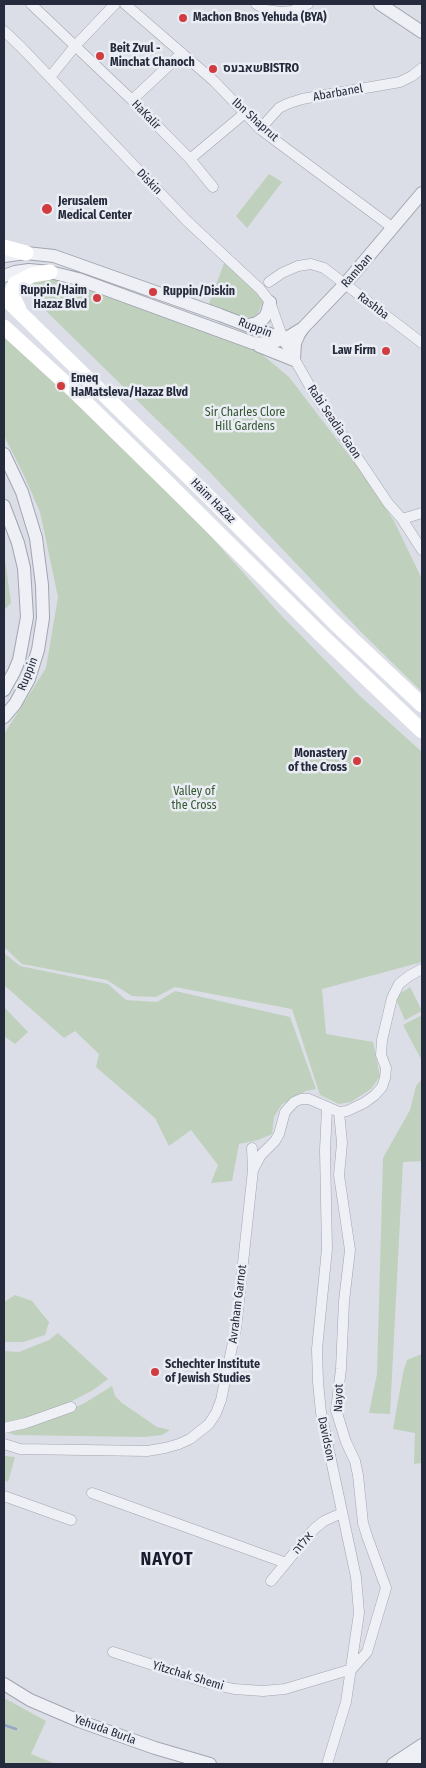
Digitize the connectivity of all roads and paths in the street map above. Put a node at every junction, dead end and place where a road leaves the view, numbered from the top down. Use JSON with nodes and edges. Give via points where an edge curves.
{"nodes":[{"id":1,"x":31,"y":4,"type":"edge"},
{"id":2,"x":115,"y":4,"type":"edge"},
{"id":3,"x":125,"y":4,"type":"edge"},
{"id":4,"x":256,"y":4,"type":"edge"},
{"id":5,"x":308,"y":4,"type":"edge"},
{"id":6,"x":380,"y":4,"type":"edge"},
{"id":7,"x":4,"y":31,"type":"edge"},
{"id":8,"x":422,"y":32,"type":"edge"},
{"id":9,"x":76,"y":46,"type":"junction"},
{"id":10,"x":182,"y":53,"type":"junction"},
{"id":11,"x":422,"y":68,"type":"edge"},
{"id":12,"x":50,"y":77,"type":"junction"},
{"id":13,"x":132,"y":100,"type":"junction"},
{"id":14,"x":245,"y":113,"type":"junction"},
{"id":15,"x":260,"y":128,"type":"junction"},
{"id":16,"x":190,"y":159,"type":"junction"},
{"id":17,"x":213,"y":187,"type":"dead end"},
{"id":18,"x":422,"y":192,"type":"edge"},
{"id":19,"x":392,"y":228,"type":"junction"},
{"id":20,"x":4,"y":247,"type":"edge"},
{"id":21,"x":26,"y":253,"type":"junction"},
{"id":22,"x":4,"y":256,"type":"edge"},
{"id":23,"x":50,"y":272,"type":"junction"},
{"id":24,"x":4,"y":276,"type":"edge"},
{"id":25,"x":269,"y":282,"type":"dead end"},
{"id":26,"x":346,"y":284,"type":"junction"},
{"id":27,"x":4,"y":298,"type":"edge"},
{"id":28,"x":270,"y":302,"type":"junction"},
{"id":29,"x":26,"y":318,"type":"junction"},
{"id":30,"x":248,"y":325,"type":"junction"},
{"id":31,"x":4,"y":326,"type":"edge"},
{"id":32,"x":303,"y":328,"type":"junction"},
{"id":33,"x":283,"y":339,"type":"junction"},
{"id":34,"x":253,"y":343,"type":"junction"},
{"id":35,"x":422,"y":343,"type":"edge"},
{"id":36,"x":294,"y":360,"type":"junction"},
{"id":37,"x":4,"y":454,"type":"edge"},
{"id":38,"x":4,"y":506,"type":"edge"},
{"id":39,"x":422,"y":513,"type":"edge"},
{"id":40,"x":402,"y":519,"type":"junction"},
{"id":41,"x":422,"y":550,"type":"edge"},
{"id":42,"x":4,"y":690,"type":"edge"},
{"id":43,"x":422,"y":705,"type":"edge"},
{"id":44,"x":4,"y":717,"type":"edge"},
{"id":45,"x":422,"y":730,"type":"edge"},
{"id":46,"x":422,"y":969,"type":"edge"},
{"id":47,"x":327,"y":1108,"type":"junction"},
{"id":48,"x":339,"y":1112,"type":"junction"},
{"id":49,"x":252,"y":1148,"type":"dead end"},
{"id":50,"x":253,"y":1170,"type":"junction"},
{"id":51,"x":71,"y":1407,"type":"dead end"},
{"id":52,"x":4,"y":1428,"type":"edge"},
{"id":53,"x":4,"y":1445,"type":"edge"},
{"id":54,"x":92,"y":1493,"type":"dead end"},
{"id":55,"x":4,"y":1496,"type":"edge"},
{"id":56,"x":342,"y":1513,"type":"junction"},
{"id":57,"x":71,"y":1520,"type":"dead end"},
{"id":58,"x":286,"y":1563,"type":"junction"},
{"id":59,"x":271,"y":1581,"type":"dead end"},
{"id":60,"x":114,"y":1652,"type":"dead end"},
{"id":61,"x":352,"y":1669,"type":"junction"},
{"id":62,"x":4,"y":1684,"type":"edge"},
{"id":63,"x":422,"y":1745,"type":"edge"},
{"id":64,"x":422,"y":1759,"type":"edge"},
{"id":65,"x":210,"y":1764,"type":"edge"},
{"id":66,"x":327,"y":1764,"type":"edge"},
{"id":67,"x":393,"y":1764,"type":"edge"},
{"id":68,"x":412,"y":1764,"type":"edge"}],
"edges":[{"from":1,"to":9,"type":"street","name":"HaKalir"},
{"from":2,"to":9,"type":"street"},
{"from":3,"to":10,"type":"street","name":"Ibn Shaprut"},
{"from":4,"to":5,"type":"street","via":[[266,10],[281,12]]},
{"from":6,"to":8,"type":"street"},
{"from":7,"to":12,"type":"street","name":"Diskin"},
{"from":9,"to":12,"type":"street"},
{"from":9,"to":13,"type":"street","name":"HaKalir"},
{"from":10,"to":13,"type":"street"},
{"from":10,"to":14,"type":"street","name":"Ibn Shaprut"},
{"from":11,"to":15,"type":"street","name":"Abarbanel","via":[[400,82],[287,104]]},
{"from":12,"to":28,"type":"street","name":"Diskin","via":[[187,221],[250,278]]},
{"from":13,"to":16,"type":"street","name":"HaKalir"},
{"from":14,"to":15,"type":"street","name":"Ibn Shaprut"},
{"from":14,"to":16,"type":"street"},
{"from":15,"to":19,"type":"street","name":"Ibn Shaprut"},
{"from":16,"to":17,"type":"street","name":"HaKalir"},
{"from":18,"to":19,"type":"street","name":"Ramban"},
{"from":19,"to":26,"type":"street","name":"Ramban"},
{"from":20,"to":21,"type":"main road"},
{"from":21,"to":22,"type":"street","name":"Ruppin"},
{"from":21,"to":30,"type":"street","name":"Ruppin","via":[[62,258]]},
{"from":23,"to":24,"type":"street","name":"Ruppin","via":[[29,270]]},
{"from":23,"to":29,"type":"main road","via":[[25,277],[12,288],[12,298]]},
{"from":23,"to":34,"type":"street","name":"Ruppin","via":[[78,278]]},
{"from":25,"to":26,"type":"street","name":"Rashba","via":[[282,272],[311,264],[324,268]]},
{"from":26,"to":32,"type":"street","name":"Ramban"},
{"from":26,"to":35,"type":"street","name":"Rashba"},
{"from":27,"to":29,"type":"main road","name":"Haim HaZaz"},
{"from":28,"to":30,"type":"street","via":[[264,318]]},
{"from":28,"to":33,"type":"street","name":"Diskin"},
{"from":29,"to":43,"type":"main road","name":"Haim HaZaz"},
{"from":30,"to":33,"type":"street","name":"Ruppin"},
{"from":31,"to":45,"type":"main road","name":"Haim HaZaz","via":[[73,390],[318,634]]},
{"from":32,"to":33,"type":"street","name":"Ramban"},
{"from":32,"to":36,"type":"street","via":[[295,343]]},
{"from":33,"to":34,"type":"street","name":"Ruppin","via":[[269,344]]},
{"from":33,"to":36,"type":"street","name":"Rabi Seadia Gaon"},
{"from":34,"to":36,"type":"street"},
{"from":36,"to":40,"type":"street","name":"Rabi Seadia Gaon","via":[[388,503]]},
{"from":37,"to":44,"type":"street","name":"Ruppin","via":[[22,492],[36,538],[43,618],[29,679]]},
{"from":38,"to":42,"type":"street","name":"Ruppin","via":[[24,568],[27,617],[19,660]]},
{"from":39,"to":40,"type":"street"},
{"from":40,"to":41,"type":"street","name":"Rabi Seadia Gaon"},
{"from":46,"to":48,"type":"street","via":[[399,984],[392,998],[382,1040],[381,1055],[386,1068],[382,1087],[364,1103]]},
{"from":47,"to":48,"type":"street"},
{"from":47,"to":50,"type":"street","via":[[309,1099],[294,1102],[285,1112],[275,1141]]},
{"from":47,"to":56,"type":"street","name":"Davidson","via":[[327,1249],[317,1349],[318,1382]]},
{"from":48,"to":61,"type":"street","name":"Nayot","via":[[342,1142],[339,1175],[350,1250],[336,1410],[355,1461],[363,1523],[386,1588],[367,1652]]},
{"from":49,"to":50,"type":"street","name":"Avraham Garnot"},
{"from":50,"to":53,"type":"street","name":"Avraham Garnot","via":[[234,1343],[221,1400],[209,1424],[179,1444],[147,1451],[20,1449]]},
{"from":51,"to":52,"type":"street"},
{"from":54,"to":58,"type":"street"},
{"from":55,"to":57,"type":"street"},
{"from":56,"to":58,"type":"street","name":"אלזה","via":[[314,1529]]},
{"from":56,"to":61,"type":"street","name":"Davidson","via":[[356,1576],[359,1613]]},
{"from":58,"to":59,"type":"street","name":"אלזה"},
{"from":60,"to":61,"type":"street","name":"Yitzchak Shemi","via":[[234,1689],[285,1689]]},
{"from":61,"to":66,"type":"street","name":"Davidson","via":[[346,1702]]},
{"from":62,"to":65,"type":"street","name":"Yehuda Burla","via":[[30,1700],[80,1721]]},
{"from":63,"to":67,"type":"street"},
{"from":64,"to":68,"type":"street"}]}
